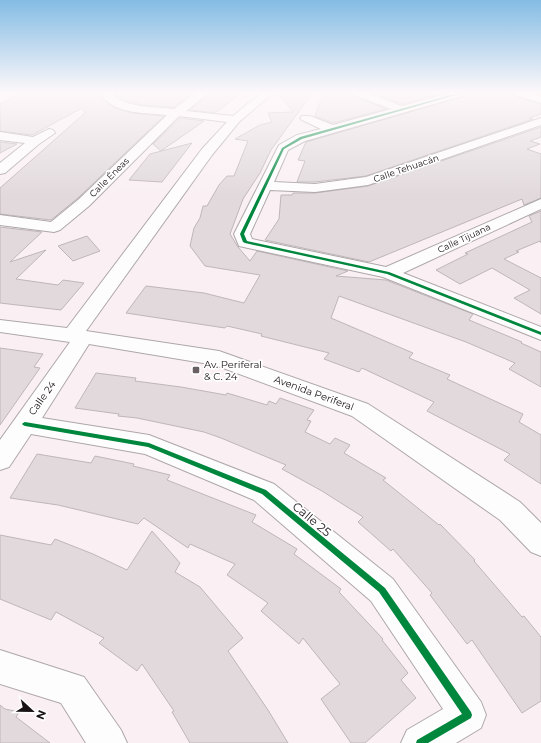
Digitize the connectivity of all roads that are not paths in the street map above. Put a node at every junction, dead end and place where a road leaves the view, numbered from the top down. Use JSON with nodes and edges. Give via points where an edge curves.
{"nodes":[{"id":1,"x":160,"y":127,"type":"edge"},
{"id":2,"x":229,"y":127,"type":"edge"},
{"id":3,"x":326,"y":127,"type":"edge"},
{"id":4,"x":340,"y":127,"type":"edge"},
{"id":5,"x":525,"y":127,"type":"edge"},
{"id":6,"x":331,"y":129,"type":"junction"},
{"id":7,"x":49,"y":133,"type":"dead end"},
{"id":8,"x":0,"y":136,"type":"edge"},
{"id":9,"x":35,"y":141,"type":"junction"},
{"id":10,"x":0,"y":170,"type":"edge"},
{"id":11,"x":265,"y":186,"type":"junction"},
{"id":12,"x":541,"y":203,"type":"edge"},
{"id":13,"x":0,"y":220,"type":"edge"},
{"id":14,"x":388,"y":273,"type":"junction"},
{"id":15,"x":0,"y":326,"type":"edge"},
{"id":16,"x":541,"y":334,"type":"edge"},
{"id":17,"x":78,"y":336,"type":"junction"},
{"id":18,"x":25,"y":424,"type":"junction"},
{"id":19,"x":0,"y":460,"type":"edge"},
{"id":20,"x":541,"y":543,"type":"edge"},
{"id":21,"x":0,"y":667,"type":"edge"},
{"id":22,"x":108,"y":743,"type":"edge"},
{"id":23,"x":420,"y":743,"type":"edge"}],
"edges":[{"from":1,"to":13,"type":"street","name":"Calle Éneas","via":[[70,216],[54,227]]},
{"from":2,"to":17,"type":"street","name":"Calle 24","via":[[207,152]]},
{"from":3,"to":6,"type":"street"},
{"from":4,"to":6,"type":"street"},
{"from":5,"to":11,"type":"street","name":"Calle Tehuacán","via":[[368,181],[316,188]]},
{"from":6,"to":11,"type":"street","via":[[301,138],[283,148]]},
{"from":7,"to":9,"type":"street"},
{"from":8,"to":9,"type":"street"},
{"from":9,"to":10,"type":"street"},
{"from":11,"to":14,"type":"street","via":[[242,234],[245,242]]},
{"from":12,"to":14,"type":"street","name":"Calle Tijuana"},
{"from":14,"to":16,"type":"street"},
{"from":15,"to":17,"type":"street","name":"Avenida Periferal"},
{"from":17,"to":18,"type":"street","name":"Calle 24"},
{"from":17,"to":20,"type":"street","name":"Avenida Periferal","via":[[218,358],[360,410],[510,511]]},
{"from":18,"to":19,"type":"street","name":"Calle 24"},
{"from":18,"to":23,"type":"street","name":"Calle 25","via":[[149,445],[264,492],[382,590],[468,714]]},
{"from":21,"to":22,"type":"street","via":[[72,689]]}]}
